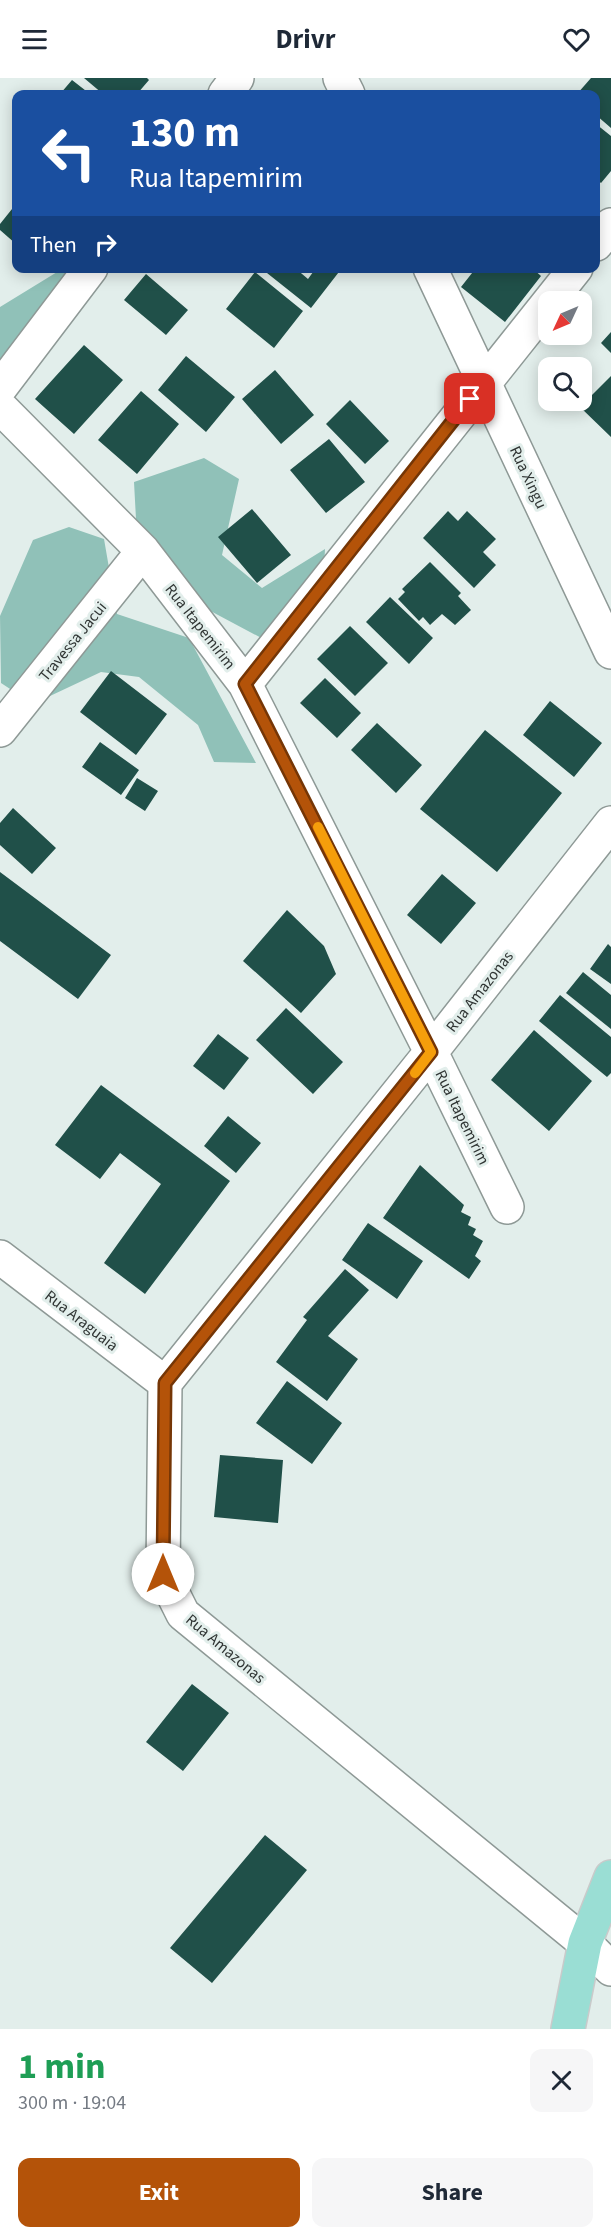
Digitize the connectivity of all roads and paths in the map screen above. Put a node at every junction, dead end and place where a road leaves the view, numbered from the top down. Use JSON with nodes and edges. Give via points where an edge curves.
{"nodes":[{"id":1,"x":611,"y":225,"type":"edge"},
{"id":2,"x":600,"y":239,"type":"edge"},
{"id":3,"x":87,"y":273,"type":"edge"},
{"id":4,"x":432,"y":273,"type":"edge"},
{"id":5,"x":572,"y":273,"type":"edge"},
{"id":6,"x":484,"y":381,"type":"junction"},
{"id":7,"x":0,"y":387,"type":"edge"},
{"id":8,"x":0,"y":407,"type":"edge"},
{"id":9,"x":143,"y":551,"type":"junction"},
{"id":10,"x":611,"y":652,"type":"edge"},
{"id":11,"x":245,"y":684,"type":"junction"},
{"id":12,"x":0,"y":730,"type":"edge"},
{"id":13,"x":611,"y":823,"type":"edge"},
{"id":14,"x":431,"y":1052,"type":"junction"},
{"id":15,"x":507,"y":1207,"type":"dead end"},
{"id":16,"x":0,"y":1257,"type":"edge"},
{"id":17,"x":165,"y":1383,"type":"junction"},
{"id":18,"x":611,"y":1877,"type":"edge"},
{"id":19,"x":585,"y":1943,"type":"junction"},
{"id":20,"x":611,"y":1969,"type":"edge"},
{"id":21,"x":568,"y":2029,"type":"edge"}],
"edges":[{"from":1,"to":2,"type":"street"},
{"from":3,"to":7,"type":"street"},
{"from":4,"to":6,"type":"street","name":"Rua Xingu"},
{"from":5,"to":6,"type":"street"},
{"from":6,"to":10,"type":"street","name":"Rua Xingu"},
{"from":6,"to":11,"type":"street"},
{"from":8,"to":9,"type":"street","name":"Rua Itapemirim"},
{"from":9,"to":11,"type":"street","name":"Rua Itapemirim"},
{"from":9,"to":12,"type":"street","name":"Travessa Jacui"},
{"from":11,"to":14,"type":"street","name":"Rua Itapemirim"},
{"from":13,"to":14,"type":"street","name":"Rua Amazonas"},
{"from":14,"to":15,"type":"street","name":"Rua Itapemirim"},
{"from":14,"to":17,"type":"street","name":"Rua Amazonas"},
{"from":16,"to":17,"type":"street","name":"Rua Araguaia"},
{"from":17,"to":19,"type":"street","name":"Rua Amazonas","via":[[163,1574],[183,1614]]},
{"from":18,"to":19,"type":"main road"},
{"from":19,"to":20,"type":"street","name":"Rua Amazonas"},
{"from":19,"to":21,"type":"main road"}]}
